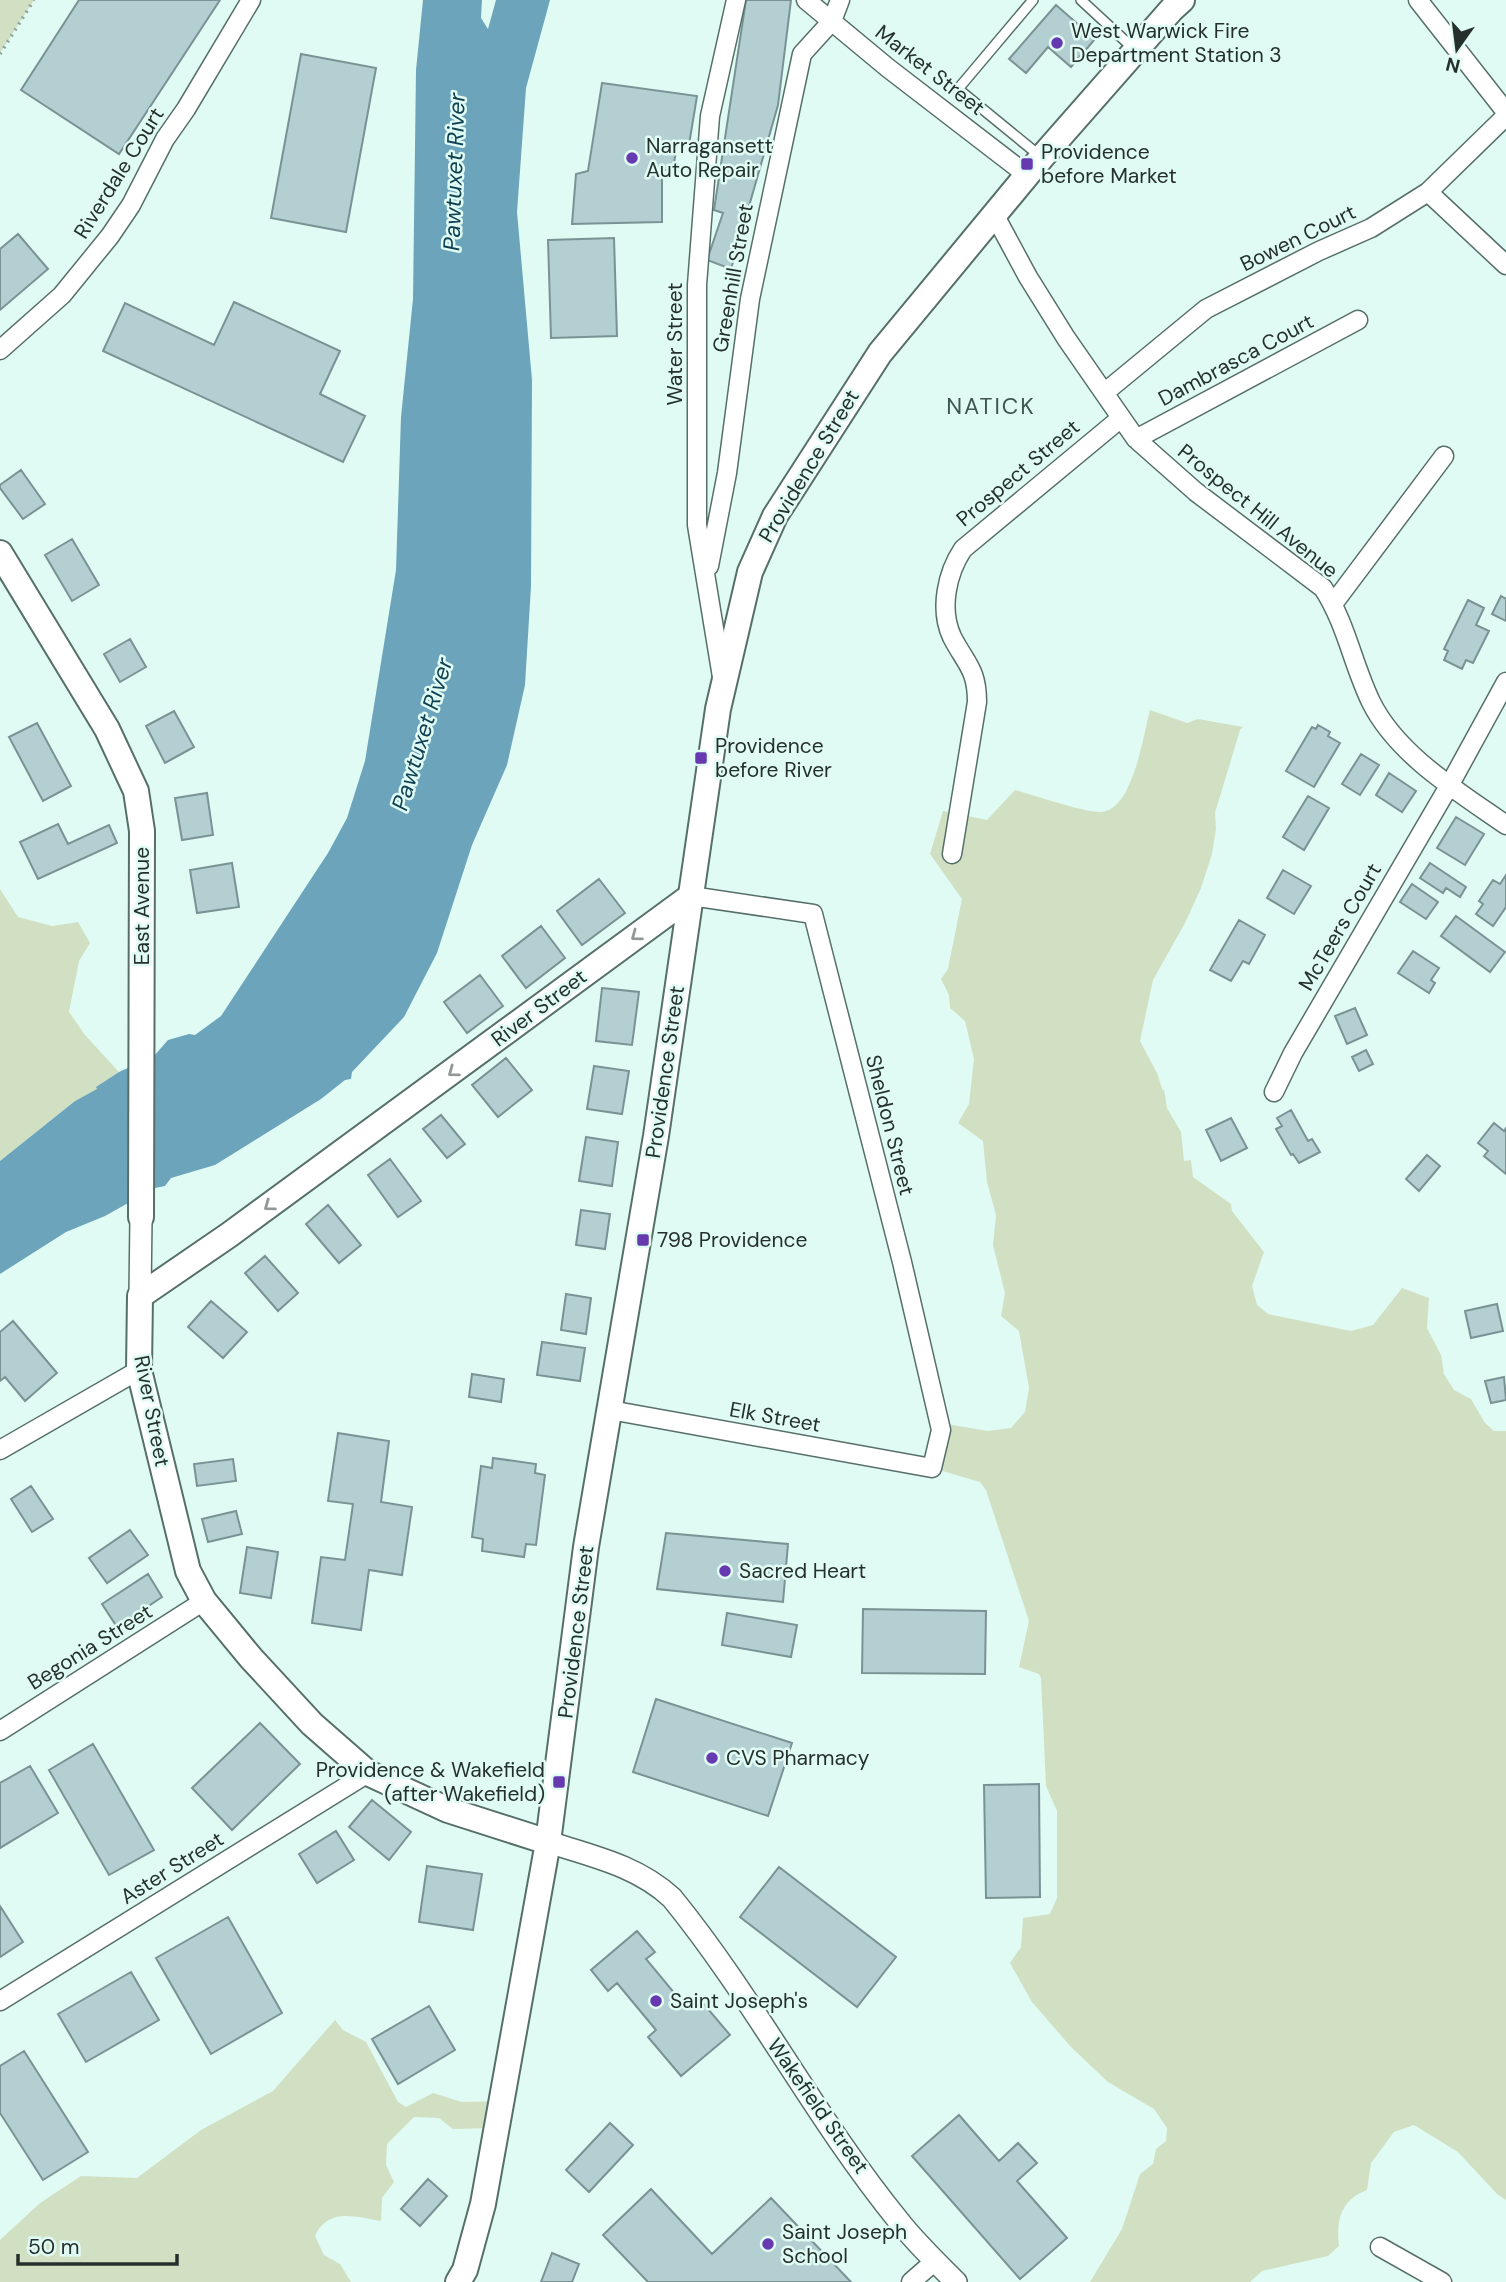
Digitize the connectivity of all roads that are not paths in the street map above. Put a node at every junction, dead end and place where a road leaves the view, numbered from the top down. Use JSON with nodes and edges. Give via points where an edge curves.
{"nodes":[{"id":1,"x":251,"y":0,"type":"edge"},
{"id":2,"x":736,"y":0,"type":"edge"},
{"id":3,"x":806,"y":0,"type":"edge"},
{"id":4,"x":839,"y":0,"type":"edge"},
{"id":5,"x":1034,"y":0,"type":"edge"},
{"id":6,"x":1081,"y":0,"type":"edge"},
{"id":7,"x":1182,"y":0,"type":"edge"},
{"id":8,"x":1418,"y":0,"type":"edge"},
{"id":9,"x":832,"y":21,"type":"junction"},
{"id":10,"x":1136,"y":50,"type":"junction"},
{"id":11,"x":1506,"y":114,"type":"edge"},
{"id":12,"x":1034,"y":166,"type":"junction"},
{"id":13,"x":1428,"y":192,"type":"junction"},
{"id":14,"x":994,"y":214,"type":"junction"},
{"id":15,"x":1506,"y":265,"type":"edge"},
{"id":16,"x":1358,"y":320,"type":"dead end"},
{"id":17,"x":0,"y":350,"type":"edge"},
{"id":18,"x":1104,"y":393,"type":"junction"},
{"id":19,"x":1121,"y":418,"type":"junction"},
{"id":20,"x":1136,"y":439,"type":"junction"},
{"id":21,"x":1444,"y":456,"type":"dead end"},
{"id":22,"x":0,"y":553,"type":"edge"},
{"id":23,"x":707,"y":578,"type":"junction"},
{"id":24,"x":1333,"y":604,"type":"junction"},
{"id":25,"x":1506,"y":682,"type":"edge"},
{"id":26,"x":723,"y":689,"type":"junction"},
{"id":27,"x":1449,"y":786,"type":"junction"},
{"id":28,"x":1506,"y":825,"type":"edge"},
{"id":29,"x":952,"y":854,"type":"dead end"},
{"id":30,"x":691,"y":896,"type":"junction"},
{"id":31,"x":1274,"y":1092,"type":"dead end"},
{"id":32,"x":141,"y":1217,"type":"joint"},
{"id":33,"x":140,"y":1296,"type":"junction"},
{"id":34,"x":139,"y":1370,"type":"junction"},
{"id":35,"x":610,"y":1410,"type":"junction"},
{"id":36,"x":0,"y":1450,"type":"edge"},
{"id":37,"x":932,"y":1468,"type":"joint"},
{"id":38,"x":204,"y":1601,"type":"junction"},
{"id":39,"x":0,"y":1731,"type":"edge"},
{"id":40,"x":368,"y":1773,"type":"junction"},
{"id":41,"x":548,"y":1842,"type":"junction"},
{"id":42,"x":0,"y":2001,"type":"edge"},
{"id":43,"x":1380,"y":2247,"type":"dead end"},
{"id":44,"x":935,"y":2260,"type":"junction"},
{"id":45,"x":458,"y":2282,"type":"edge"},
{"id":46,"x":911,"y":2282,"type":"edge"},
{"id":47,"x":956,"y":2282,"type":"edge"},
{"id":48,"x":1442,"y":2282,"type":"edge"}],
"edges":[{"from":1,"to":17,"type":"street","name":"Riverdale Court","via":[[110,236],[62,295]]},
{"from":2,"to":23,"type":"street","name":"Water Street","via":[[710,116],[697,285],[698,525]]},
{"from":3,"to":9,"type":"street","name":"Market Street"},
{"from":4,"to":9,"type":"street","name":"Greenhill Street"},
{"from":5,"to":12,"type":"lane","via":[[958,89]]},
{"from":6,"to":10,"type":"lane"},
{"from":7,"to":10,"type":"main road","name":"Providence Street"},
{"from":8,"to":11,"type":"street"},
{"from":9,"to":12,"type":"street","name":"Market Street","via":[[888,68]]},
{"from":9,"to":23,"type":"street","name":"Greenhill Street","via":[[802,54],[750,299],[727,473]]},
{"from":10,"to":12,"type":"main road","name":"Providence Street"},
{"from":11,"to":13,"type":"street","name":"Bowen Court"},
{"from":12,"to":14,"type":"main road","name":"Providence Street"},
{"from":13,"to":15,"type":"street"},
{"from":13,"to":18,"type":"street","name":"Bowen Court","via":[[1371,228],[1206,309]]},
{"from":14,"to":18,"type":"street","name":"Prospect Hill Avenue","via":[[1041,298]]},
{"from":14,"to":26,"type":"main road","name":"Providence Street","via":[[880,353],[775,516],[750,572]]},
{"from":16,"to":20,"type":"street","name":"Dambrasca Court"},
{"from":18,"to":19,"type":"street","name":"Prospect Hill Avenue"},
{"from":19,"to":20,"type":"street","name":"Prospect Hill Avenue"},
{"from":19,"to":29,"type":"street","name":"Prospect Street","via":[[963,548],[952,569],[946,591],[947,618],[977,685]]},
{"from":20,"to":24,"type":"street","name":"Prospect Hill Avenue","via":[[1196,492],[1317,584]]},
{"from":21,"to":24,"type":"street"},
{"from":22,"to":32,"type":"main road","name":"East Avenue","via":[[107,729],[136,791],[142,831]]},
{"from":23,"to":26,"type":"street","name":"Water Street"},
{"from":24,"to":27,"type":"street","name":"Prospect Hill Avenue","via":[[1359,676],[1382,720],[1401,744]]},
{"from":25,"to":27,"type":"street","name":"McTeers Court"},
{"from":26,"to":30,"type":"main road","name":"Providence Street"},
{"from":27,"to":28,"type":"street","name":"Prospect Hill Avenue"},
{"from":27,"to":31,"type":"street","name":"McTeers Court"},
{"from":30,"to":33,"type":"main road","name":"River Street","one_way":true},
{"from":30,"to":35,"type":"main road","name":"Providence Street"},
{"from":30,"to":37,"type":"street","name":"Sheldon Street","via":[[813,914],[941,1430]]},
{"from":32,"to":33,"type":"street","name":"East Avenue"},
{"from":33,"to":34,"type":"main road","name":"River Street"},
{"from":34,"to":36,"type":"street"},
{"from":34,"to":38,"type":"main road","name":"River Street","via":[[188,1571]]},
{"from":35,"to":37,"type":"street","name":"Elk Street"},
{"from":35,"to":41,"type":"main road","name":"Providence Street","via":[[586,1547]]},
{"from":38,"to":39,"type":"street","name":"Begonia Street"},
{"from":38,"to":40,"type":"main road","name":"River Street","via":[[312,1724]]},
{"from":40,"to":41,"type":"main road","name":"River Street","via":[[448,1810]]},
{"from":40,"to":42,"type":"street","name":"Aster Street"},
{"from":41,"to":44,"type":"street","name":"Wakefield Street","via":[[626,1868],[655,1882],[673,1898],[827,2123],[897,2219]]},
{"from":41,"to":45,"type":"main road","name":"Providence Street","via":[[483,2204]]},
{"from":43,"to":48,"type":"street"},
{"from":44,"to":46,"type":"street"},
{"from":44,"to":47,"type":"street","name":"Wakefield Street"}]}
